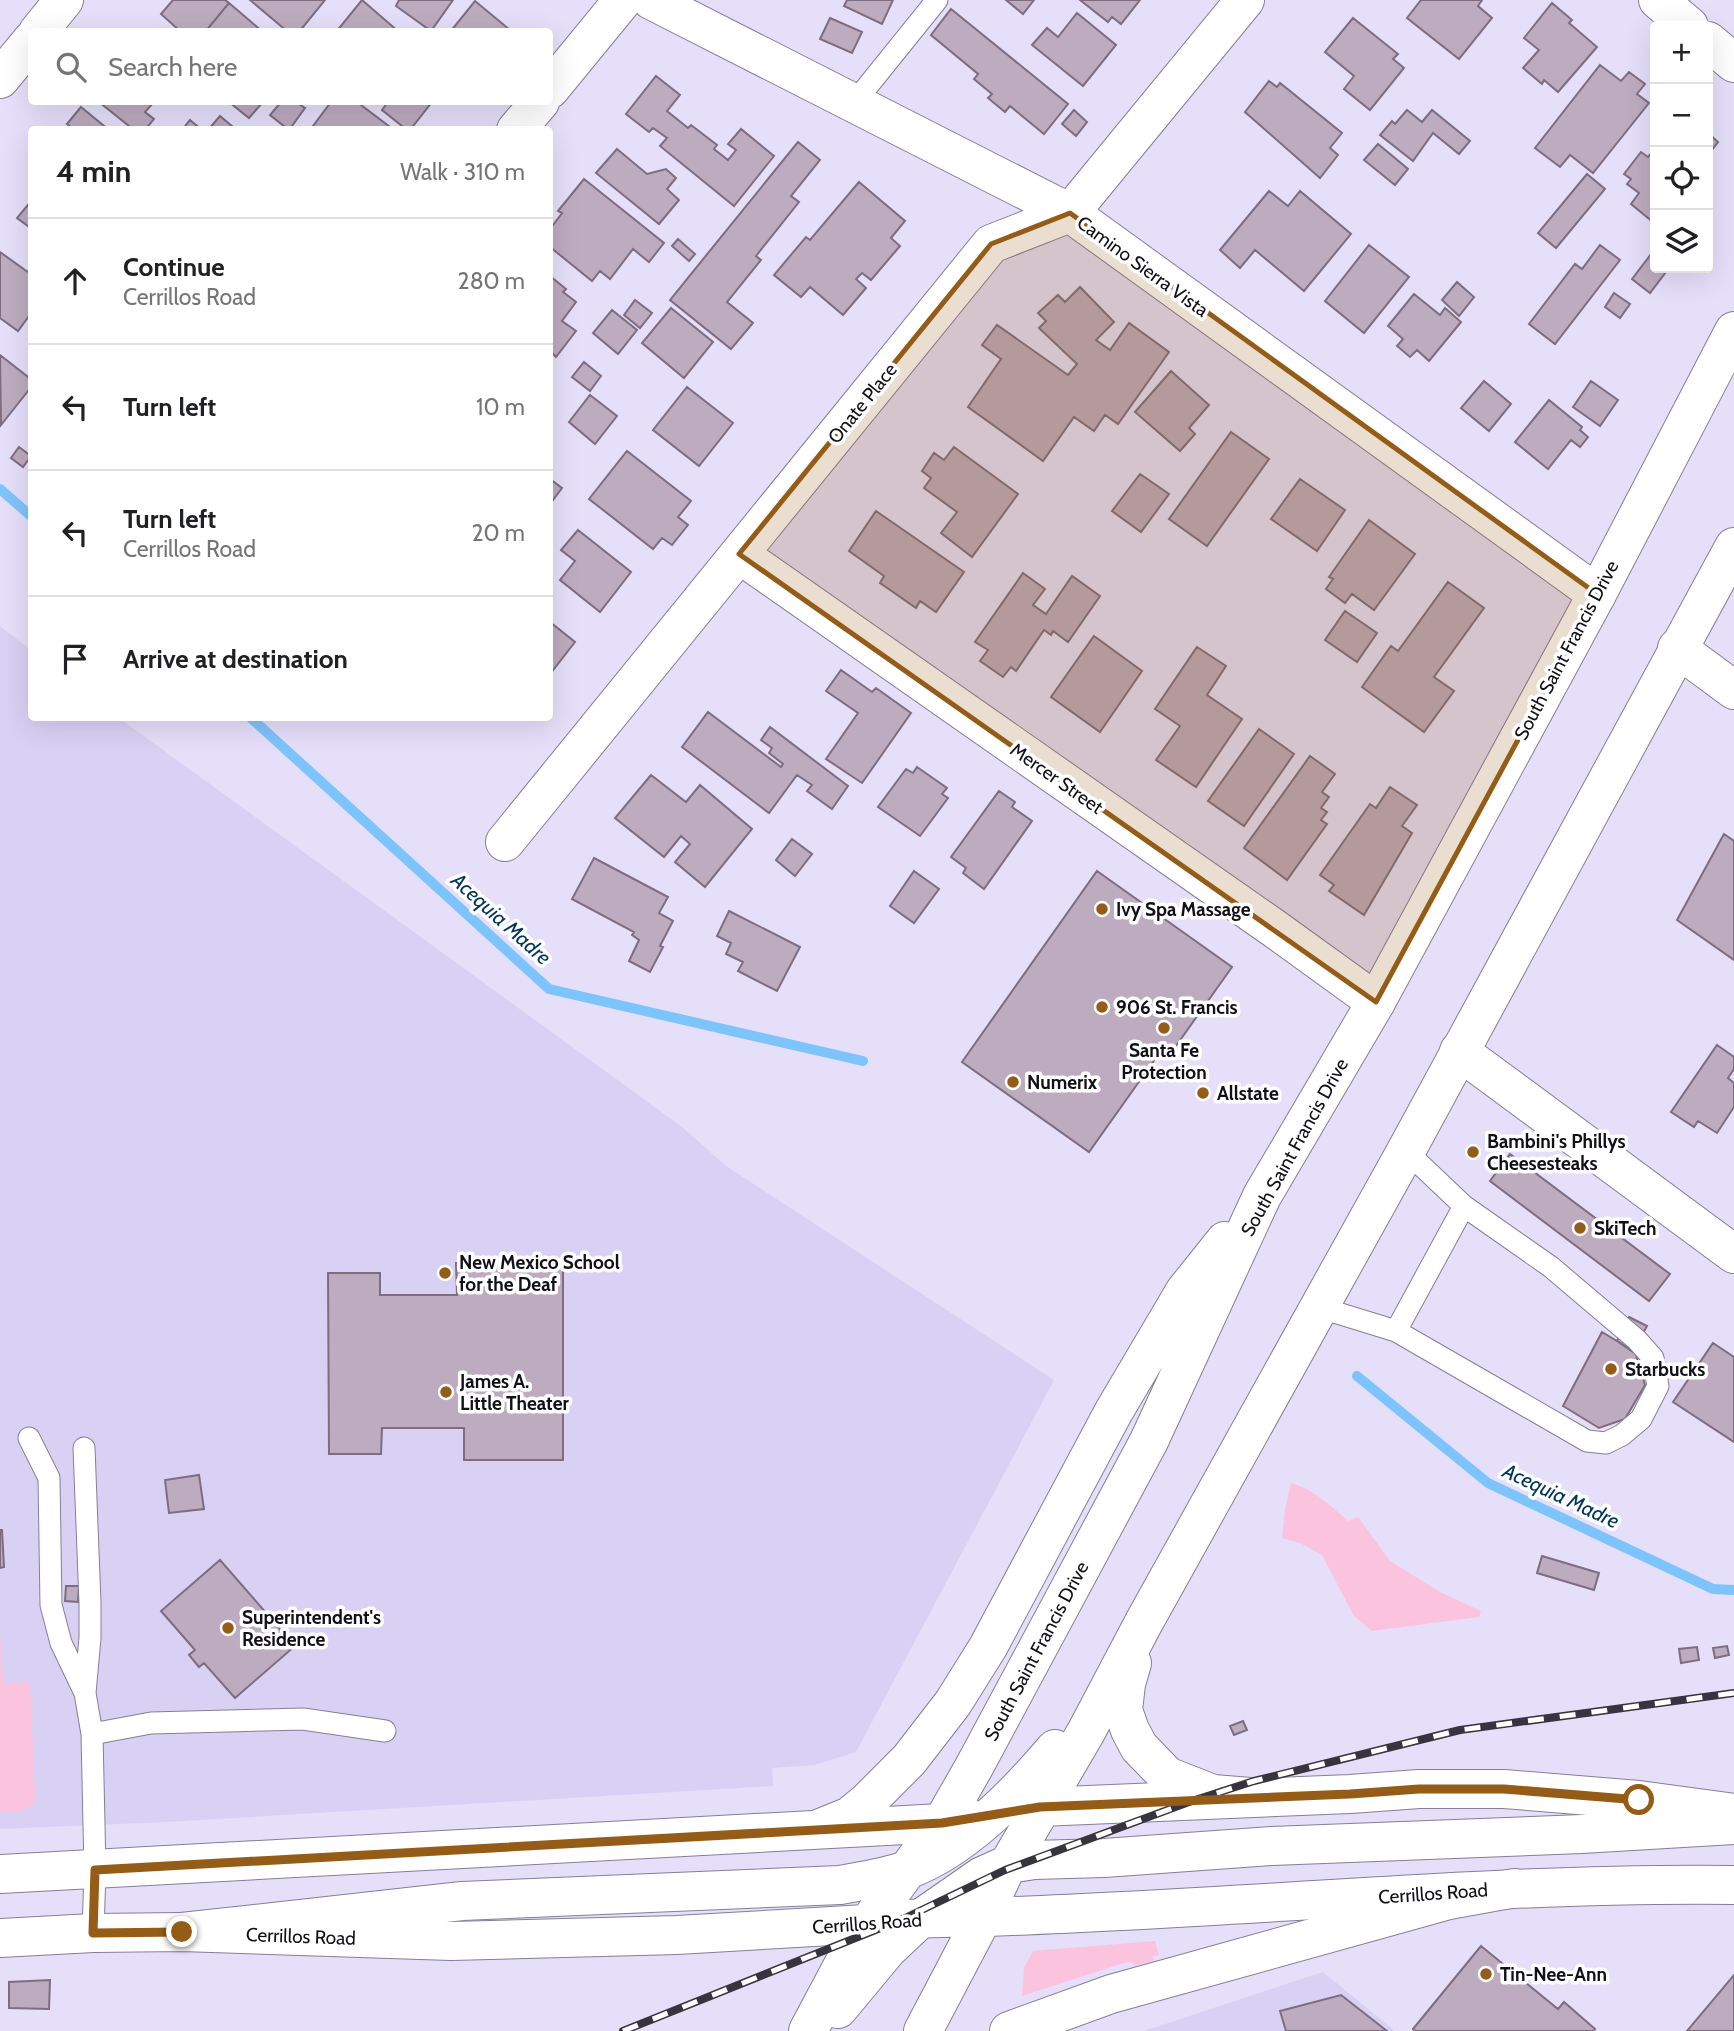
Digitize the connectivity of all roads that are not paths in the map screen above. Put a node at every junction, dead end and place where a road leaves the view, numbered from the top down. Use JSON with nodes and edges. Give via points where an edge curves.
{"nodes":[{"id":1,"x":64,"y":0,"type":"edge"},
{"id":2,"x":623,"y":0,"type":"edge"},
{"id":3,"x":651,"y":0,"type":"edge"},
{"id":4,"x":937,"y":0,"type":"edge"},
{"id":5,"x":1245,"y":0,"type":"edge"},
{"id":6,"x":1658,"y":0,"type":"edge"},
{"id":7,"x":1683,"y":21,"type":"edge"},
{"id":8,"x":41,"y":28,"type":"edge"},
{"id":9,"x":28,"y":45,"type":"edge"},
{"id":10,"x":1713,"y":45,"type":"edge"},
{"id":11,"x":1734,"y":63,"type":"edge"},
{"id":12,"x":0,"y":79,"type":"edge"},
{"id":13,"x":553,"y":85,"type":"edge"},
{"id":14,"x":854,"y":103,"type":"junction"},
{"id":15,"x":537,"y":105,"type":"edge"},
{"id":16,"x":519,"y":126,"type":"edge"},
{"id":17,"x":1070,"y":213,"type":"junction"},
{"id":18,"x":1734,"y":331,"type":"edge"},
{"id":19,"x":1734,"y":548,"type":"edge"},
{"id":20,"x":738,"y":554,"type":"junction"},
{"id":21,"x":1597,"y":593,"type":"junction"},
{"id":22,"x":1677,"y":648,"type":"junction"},
{"id":23,"x":1734,"y":690,"type":"edge"},
{"id":24,"x":505,"y":842,"type":"dead end"},
{"id":25,"x":1376,"y":1002,"type":"junction"},
{"id":26,"x":1459,"y":1051,"type":"junction"},
{"id":27,"x":1406,"y":1151,"type":"junction"},
{"id":28,"x":1262,"y":1196,"type":"junction"},
{"id":29,"x":1464,"y":1206,"type":"junction"},
{"id":30,"x":1734,"y":1254,"type":"edge"},
{"id":31,"x":1318,"y":1307,"type":"junction"},
{"id":32,"x":1396,"y":1331,"type":"junction"},
{"id":33,"x":29,"y":1438,"type":"dead end"},
{"id":34,"x":84,"y":1448,"type":"dead end"},
{"id":35,"x":1144,"y":1622,"type":"junction"},
{"id":36,"x":1115,"y":1677,"type":"junction"},
{"id":37,"x":85,"y":1693,"type":"junction"},
{"id":38,"x":385,"y":1731,"type":"dead end"},
{"id":39,"x":92,"y":1734,"type":"junction"},
{"id":40,"x":1250,"y":1797,"type":"junction"},
{"id":41,"x":1040,"y":1807,"type":"junction"},
{"id":42,"x":1734,"y":1813,"type":"edge"},
{"id":43,"x":993,"y":1814,"type":"junction"},
{"id":44,"x":942,"y":1823,"type":"junction"},
{"id":45,"x":1734,"y":1825,"type":"edge"},
{"id":46,"x":818,"y":1829,"type":"junction"},
{"id":47,"x":1009,"y":1864,"type":"junction"},
{"id":48,"x":95,"y":1870,"type":"junction"},
{"id":49,"x":905,"y":1871,"type":"junction"},
{"id":50,"x":0,"y":1874,"type":"edge"},
{"id":51,"x":1734,"y":1885,"type":"edge"},
{"id":52,"x":1515,"y":1888,"type":"junction"},
{"id":53,"x":983,"y":1917,"type":"junction"},
{"id":54,"x":920,"y":1919,"type":"junction"},
{"id":55,"x":866,"y":1924,"type":"junction"},
{"id":56,"x":182,"y":1932,"type":"junction"},
{"id":57,"x":93,"y":1933,"type":"junction"},
{"id":58,"x":0,"y":1938,"type":"edge"},
{"id":59,"x":808,"y":2031,"type":"edge"},
{"id":60,"x":819,"y":2031,"type":"edge"},
{"id":61,"x":923,"y":2031,"type":"edge"},
{"id":62,"x":1009,"y":2031,"type":"edge"}],
"edges":[{"from":1,"to":8,"type":"main road"},
{"from":2,"to":13,"type":"main road"},
{"from":3,"to":14,"type":"main road","name":"Camino Sierra Vista"},
{"from":4,"to":14,"type":"lane"},
{"from":5,"to":17,"type":"main road","name":"Onate Place"},
{"from":6,"to":7,"type":"main road"},
{"from":9,"to":12,"type":"main road"},
{"from":10,"to":11,"type":"main road"},
{"from":14,"to":17,"type":"main road","name":"Camino Sierra Vista"},
{"from":15,"to":16,"type":"main road"},
{"from":17,"to":20,"type":"main road","name":"Onate Place","via":[[991,244]]},
{"from":17,"to":21,"type":"main road","name":"Camino Sierra Vista"},
{"from":18,"to":21,"type":"main road","name":"South Saint Francis Drive"},
{"from":19,"to":22,"type":"main road"},
{"from":20,"to":24,"type":"main road","name":"Onate Place"},
{"from":20,"to":25,"type":"main road","name":"Mercer Street"},
{"from":21,"to":25,"type":"main road","name":"South Saint Francis Drive"},
{"from":22,"to":23,"type":"main road"},
{"from":22,"to":26,"type":"main road"},
{"from":25,"to":28,"type":"main road","name":"South Saint Francis Drive"},
{"from":26,"to":27,"type":"main road"},
{"from":26,"to":30,"type":"main road"},
{"from":27,"to":29,"type":"lane"},
{"from":27,"to":31,"type":"main road"},
{"from":28,"to":44,"type":"main road","name":"South Saint Francis Drive","via":[[1149,1441]]},
{"from":28,"to":46,"type":"main road","via":[[1185,1291],[953,1703],[909,1760],[867,1802],[850,1816]]},
{"from":29,"to":32,"type":"lane"},
{"from":29,"to":32,"type":"lane","via":[[1551,1267],[1653,1358],[1658,1386],[1641,1419],[1606,1443],[1587,1441]]},
{"from":31,"to":32,"type":"lane"},
{"from":31,"to":35,"type":"main road"},
{"from":33,"to":37,"type":"lane","via":[[49,1478],[51,1605],[61,1643]]},
{"from":34,"to":37,"type":"lane","via":[[90,1603]]},
{"from":35,"to":36,"type":"main road"},
{"from":35,"to":40,"type":"main road","via":[[1123,1710],[1139,1747],[1167,1776],[1213,1794]]},
{"from":36,"to":41,"type":"main road"},
{"from":36,"to":43,"type":"main road","via":[[1025,1784]]},
{"from":37,"to":39,"type":"lane"},
{"from":38,"to":39,"type":"lane","via":[[303,1719],[151,1723]]},
{"from":39,"to":48,"type":"lane"},
{"from":40,"to":41,"type":"main road"},
{"from":40,"to":42,"type":"main road","via":[[1504,1789]]},
{"from":41,"to":43,"type":"main road"},
{"from":41,"to":47,"type":"main road"},
{"from":43,"to":44,"type":"main road"},
{"from":43,"to":49,"type":"main road","via":[[928,1861]]},
{"from":44,"to":46,"type":"main road"},
{"from":44,"to":49,"type":"main road","name":"South Saint Francis Drive"},
{"from":45,"to":47,"type":"main road","via":[[1272,1846]]},
{"from":46,"to":48,"type":"main road"},
{"from":47,"to":53,"type":"main road"},
{"from":47,"to":54,"type":"main road","via":[[982,1876]]},
{"from":48,"to":50,"type":"main road"},
{"from":48,"to":57,"type":"lane"},
{"from":49,"to":55,"type":"main road","name":"South Saint Francis Drive"},
{"from":49,"to":56,"type":"main road","via":[[840,1885],[462,1901]]},
{"from":51,"to":52,"type":"main road","name":"Cerrillos Road"},
{"from":52,"to":53,"type":"main road","name":"Cerrillos Road"},
{"from":52,"to":62,"type":"main road","via":[[1449,1900],[1111,1994]]},
{"from":53,"to":54,"type":"main road","name":"Cerrillos Road"},
{"from":53,"to":61,"type":"main road"},
{"from":54,"to":55,"type":"main road","name":"Cerrillos Road"},
{"from":54,"to":60,"type":"main road","via":[[887,1950]]},
{"from":55,"to":56,"type":"main road","name":"Cerrillos Road","via":[[451,1941]]},
{"from":55,"to":59,"type":"main road","name":"South Saint Francis Drive"},
{"from":56,"to":57,"type":"main road","name":"Cerrillos Road"},
{"from":57,"to":58,"type":"main road","name":"Cerrillos Road"}]}
